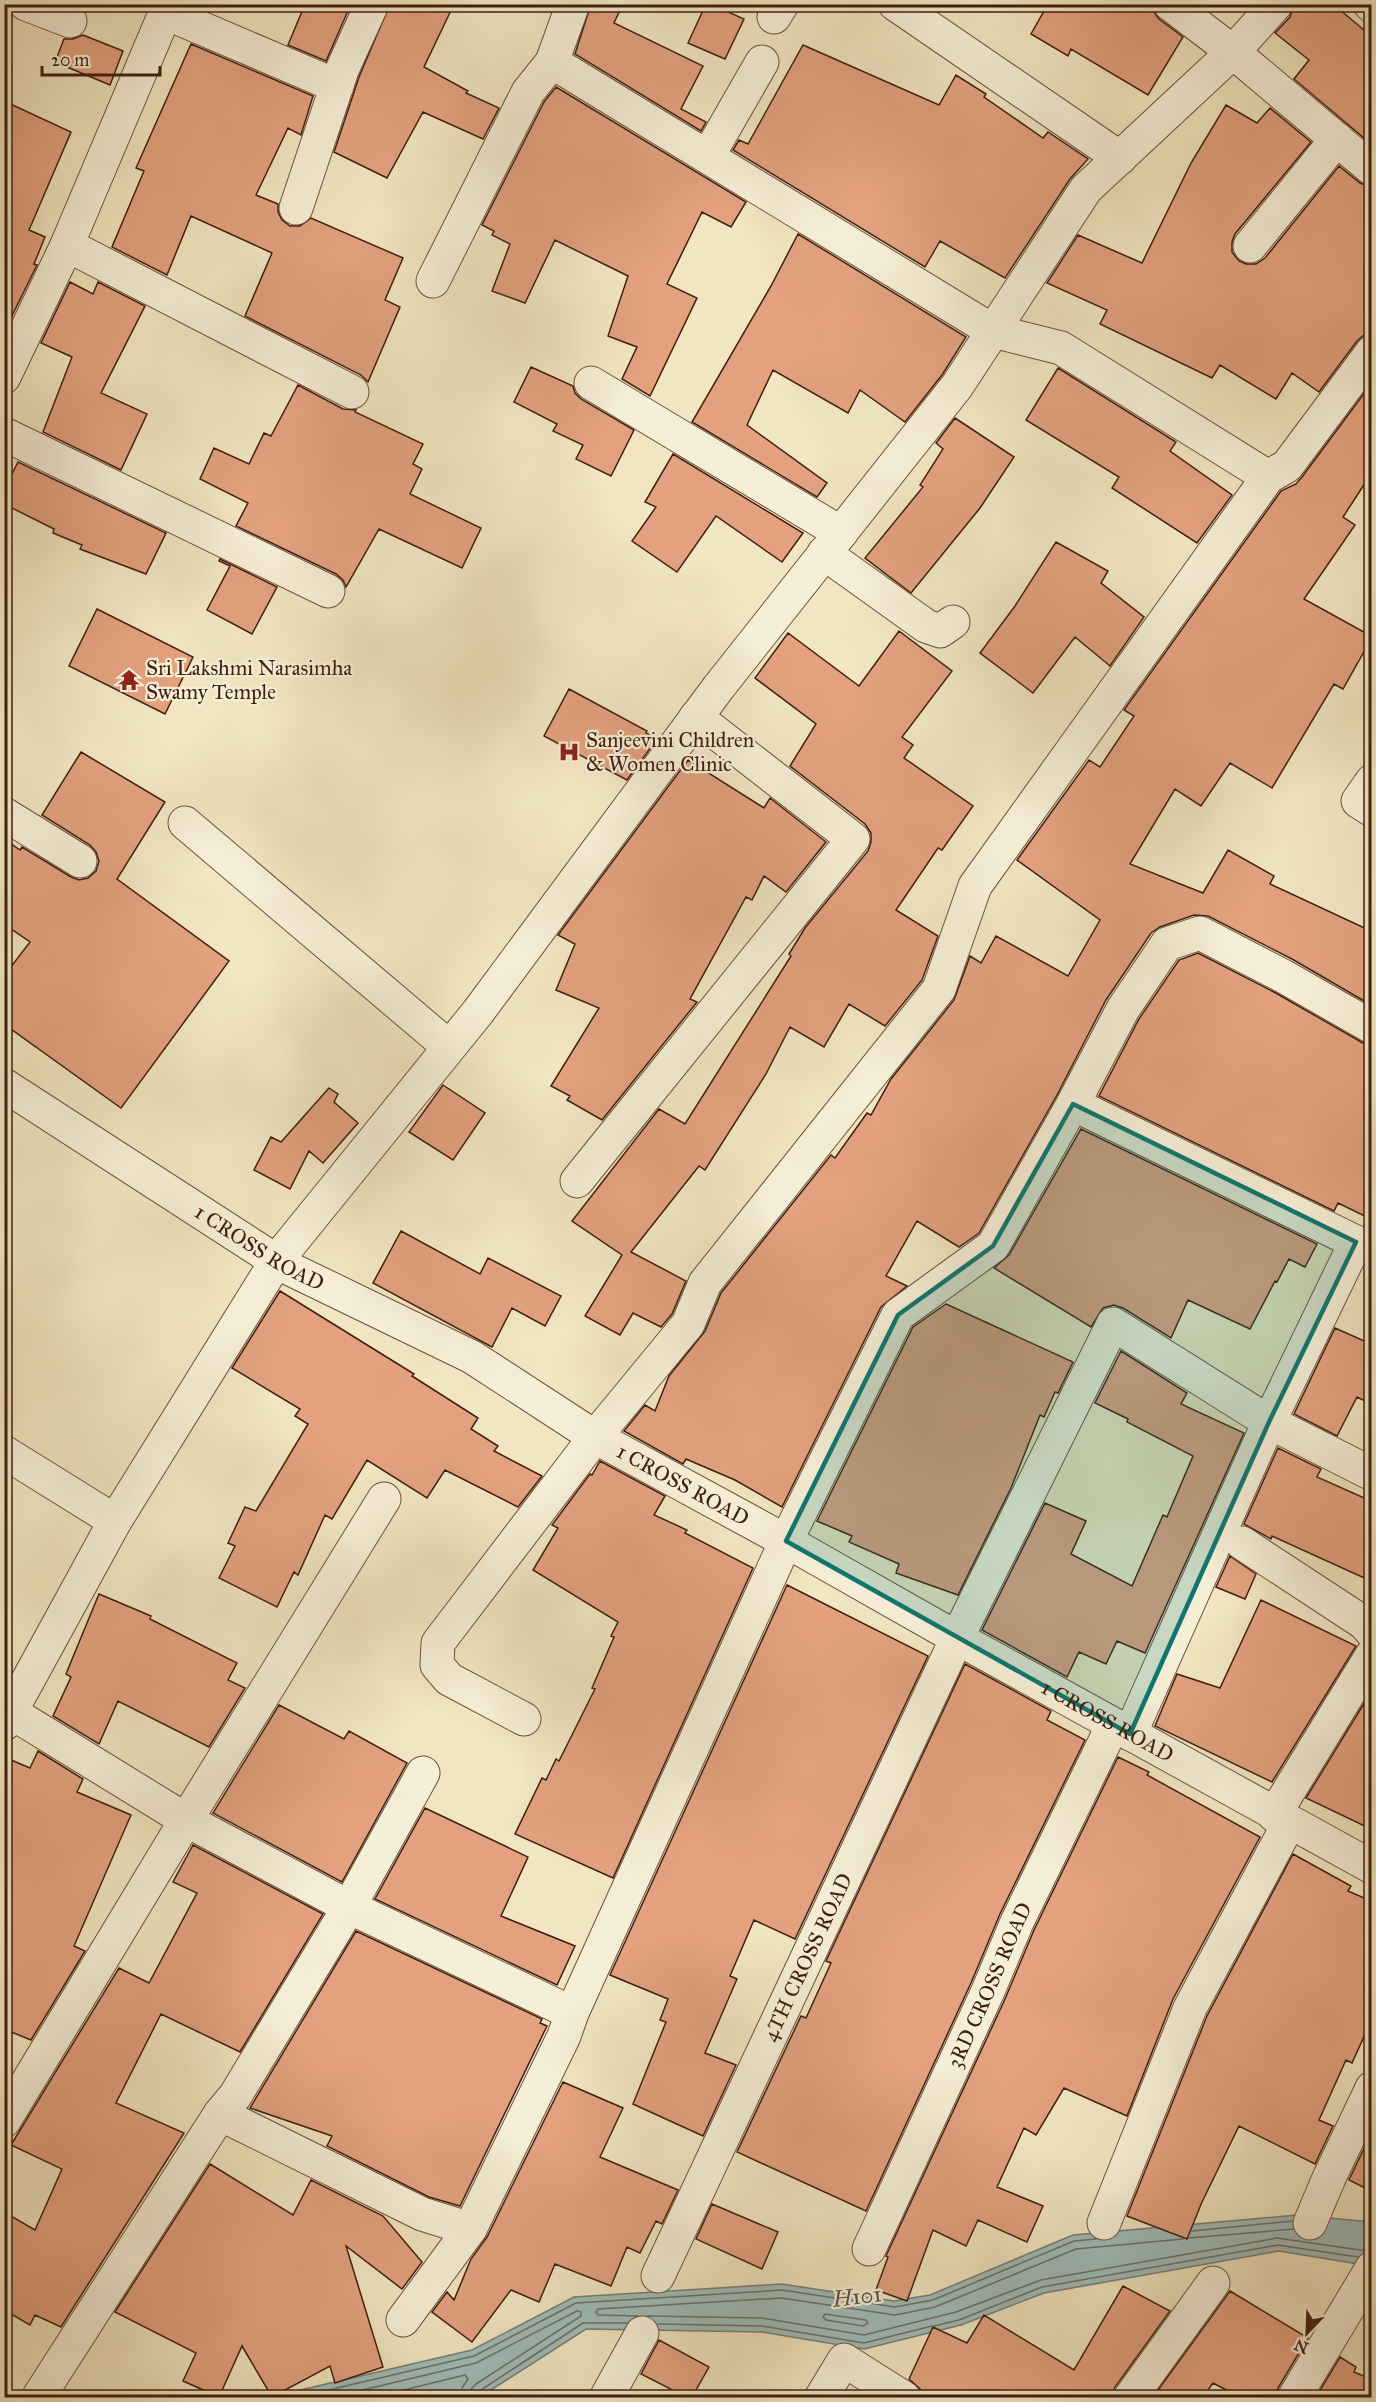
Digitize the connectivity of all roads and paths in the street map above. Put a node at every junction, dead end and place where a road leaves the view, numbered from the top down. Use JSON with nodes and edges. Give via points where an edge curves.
{"nodes":[{"id":1,"x":26,"y":4,"type":"edge"},
{"id":2,"x":372,"y":4,"type":"edge"},
{"id":3,"x":573,"y":4,"type":"edge"},
{"id":4,"x":895,"y":4,"type":"edge"},
{"id":5,"x":1170,"y":4,"type":"edge"},
{"id":6,"x":1276,"y":4,"type":"edge"},
{"id":7,"x":167,"y":9,"type":"edge"},
{"id":8,"x":70,"y":21,"type":"dead end"},
{"id":9,"x":1233,"y":52,"type":"junction"},
{"id":10,"x":552,"y":62,"type":"junction"},
{"id":11,"x":762,"y":62,"type":"dead end"},
{"id":12,"x":337,"y":86,"type":"junction"},
{"id":13,"x":1337,"y":139,"type":"junction"},
{"id":14,"x":708,"y":156,"type":"junction"},
{"id":15,"x":1120,"y":158,"type":"junction"},
{"id":16,"x":1371,"y":169,"type":"edge"},
{"id":17,"x":296,"y":208,"type":"dead end"},
{"id":18,"x":67,"y":245,"type":"junction"},
{"id":19,"x":1250,"y":246,"type":"dead end"},
{"id":20,"x":433,"y":281,"type":"dead end"},
{"id":21,"x":993,"y":331,"type":"junction"},
{"id":22,"x":1371,"y":352,"type":"edge"},
{"id":23,"x":4,"y":378,"type":"edge"},
{"id":24,"x":591,"y":383,"type":"dead end"},
{"id":25,"x":352,"y":392,"type":"dead end"},
{"id":26,"x":4,"y":434,"type":"edge"},
{"id":27,"x":1268,"y":477,"type":"junction"},
{"id":28,"x":833,"y":543,"type":"junction"},
{"id":29,"x":328,"y":591,"type":"dead end"},
{"id":30,"x":953,"y":622,"type":"dead end"},
{"id":31,"x":696,"y":717,"type":"junction"},
{"id":32,"x":1371,"y":781,"type":"edge"},
{"id":33,"x":1371,"y":810,"type":"edge"},
{"id":34,"x":4,"y":814,"type":"edge"},
{"id":35,"x":185,"y":823,"type":"dead end"},
{"id":36,"x":80,"y":861,"type":"dead end"},
{"id":37,"x":1371,"y":1027,"type":"edge"},
{"id":38,"x":449,"y":1047,"type":"junction"},
{"id":39,"x":4,"y":1085,"type":"edge"},
{"id":40,"x":1073,"y":1104,"type":"junction"},
{"id":41,"x":577,"y":1181,"type":"dead end"},
{"id":42,"x":1364,"y":1246,"type":"edge"},
{"id":43,"x":277,"y":1260,"type":"junction"},
{"id":44,"x":1269,"y":1422,"type":"junction"},
{"id":45,"x":595,"y":1437,"type":"junction"},
{"id":46,"x":4,"y":1452,"type":"edge"},
{"id":47,"x":1371,"y":1474,"type":"edge"},
{"id":48,"x":384,"y":1499,"type":"dead end"},
{"id":49,"x":115,"y":1521,"type":"junction"},
{"id":50,"x":786,"y":1541,"type":"junction"},
{"id":51,"x":1242,"y":1543,"type":"dead end"},
{"id":52,"x":1371,"y":1632,"type":"edge"},
{"id":53,"x":957,"y":1638,"type":"junction"},
{"id":54,"x":1371,"y":1655,"type":"edge"},
{"id":55,"x":7,"y":1714,"type":"edge"},
{"id":56,"x":524,"y":1719,"type":"dead end"},
{"id":57,"x":1121,"y":1729,"type":"junction"},
{"id":58,"x":423,"y":1773,"type":"dead end"},
{"id":59,"x":1282,"y":1819,"type":"junction"},
{"id":60,"x":186,"y":1820,"type":"junction"},
{"id":61,"x":1371,"y":1867,"type":"edge"},
{"id":62,"x":349,"y":1907,"type":"junction"},
{"id":63,"x":572,"y":2013,"type":"junction"},
{"id":64,"x":1371,"y":2088,"type":"edge"},
{"id":65,"x":220,"y":2114,"type":"junction"},
{"id":66,"x":4,"y":2121,"type":"edge"},
{"id":67,"x":1104,"y":2223,"type":"dead end"},
{"id":68,"x":1310,"y":2223,"type":"dead end"},
{"id":69,"x":470,"y":2229,"type":"junction"},
{"id":70,"x":869,"y":2249,"type":"dead end"},
{"id":71,"x":1371,"y":2268,"type":"edge"},
{"id":72,"x":658,"y":2276,"type":"dead end"},
{"id":73,"x":1213,"y":2283,"type":"dead end"},
{"id":74,"x":403,"y":2320,"type":"dead end"},
{"id":75,"x":642,"y":2332,"type":"dead end"},
{"id":76,"x":38,"y":2397,"type":"edge"},
{"id":77,"x":606,"y":2397,"type":"edge"},
{"id":78,"x":821,"y":2397,"type":"edge"},
{"id":79,"x":904,"y":2397,"type":"edge"},
{"id":80,"x":1130,"y":2397,"type":"edge"},
{"id":81,"x":1294,"y":2397,"type":"edge"}],
"edges":[{"from":1,"to":8,"type":"street"},
{"from":2,"to":12,"type":"street"},
{"from":3,"to":10,"type":"street"},
{"from":4,"to":15,"type":"street"},
{"from":5,"to":9,"type":"street"},
{"from":6,"to":9,"type":"street"},
{"from":7,"to":12,"type":"street"},
{"from":7,"to":18,"type":"street"},
{"from":9,"to":13,"type":"street"},
{"from":9,"to":15,"type":"street"},
{"from":10,"to":14,"type":"street"},
{"from":10,"to":20,"type":"street","via":[[528,92]]},
{"from":11,"to":14,"type":"street"},
{"from":12,"to":17,"type":"street"},
{"from":13,"to":16,"type":"street"},
{"from":13,"to":19,"type":"street"},
{"from":14,"to":21,"type":"street"},
{"from":15,"to":21,"type":"street","via":[[1086,189]]},
{"from":18,"to":23,"type":"street"},
{"from":18,"to":25,"type":"street"},
{"from":21,"to":27,"type":"street","via":[[1061,348]]},
{"from":21,"to":28,"type":"street","via":[[957,386]]},
{"from":22,"to":27,"type":"street","via":[[1287,466]]},
{"from":24,"to":28,"type":"street"},
{"from":26,"to":29,"type":"street"},
{"from":27,"to":45,"type":"street","via":[[975,886],[939,989],[705,1283],[688,1324]]},
{"from":28,"to":30,"type":"street","via":[[926,626],[940,631]]},
{"from":28,"to":31,"type":"street"},
{"from":31,"to":38,"type":"street"},
{"from":31,"to":41,"type":"street","via":[[853,839]]},
{"from":32,"to":33,"type":"street","via":[[1358,801]]},
{"from":34,"to":36,"type":"street"},
{"from":35,"to":38,"type":"street"},
{"from":37,"to":40,"type":"street","via":[[1200,933],[1167,944],[1123,1010]]},
{"from":38,"to":43,"type":"street"},
{"from":39,"to":43,"type":"street","name":"1 CROSS ROAD"},
{"from":40,"to":42,"type":"street"},
{"from":40,"to":50,"type":"street","via":[[993,1246],[897,1315]]},
{"from":42,"to":44,"type":"street","name":"3RD CROSS ROAD"},
{"from":43,"to":45,"type":"street","name":"1 CROSS ROAD","via":[[472,1357]]},
{"from":43,"to":49,"type":"street"},
{"from":44,"to":47,"type":"street"},
{"from":44,"to":53,"type":"street","name":"4TH CROSS ROAD","via":[[1113,1324]]},
{"from":44,"to":57,"type":"street","name":"3RD CROSS ROAD"},
{"from":45,"to":50,"type":"street","name":"1 CROSS ROAD"},
{"from":45,"to":56,"type":"street","via":[[438,1643],[437,1665],[449,1679]]},
{"from":46,"to":49,"type":"street"},
{"from":48,"to":60,"type":"street"},
{"from":49,"to":55,"type":"street"},
{"from":50,"to":53,"type":"street","name":"1 CROSS ROAD"},
{"from":50,"to":63,"type":"street"},
{"from":51,"to":52,"type":"street","via":[[1364,1623]]},
{"from":53,"to":57,"type":"street","name":"1 CROSS ROAD"},
{"from":53,"to":72,"type":"street","name":"4TH CROSS ROAD"},
{"from":54,"to":59,"type":"street"},
{"from":55,"to":60,"type":"street"},
{"from":57,"to":59,"type":"street","name":"1 CROSS ROAD"},
{"from":57,"to":70,"type":"street","name":"3RD CROSS ROAD","via":[[1017,1922]]},
{"from":58,"to":62,"type":"street"},
{"from":59,"to":61,"type":"street","name":"1 CROSS ROAD"},
{"from":59,"to":67,"type":"street","via":[[1190,2008]]},
{"from":60,"to":62,"type":"street"},
{"from":60,"to":66,"type":"street"},
{"from":62,"to":63,"type":"street"},
{"from":62,"to":65,"type":"street","via":[[235,2096]]},
{"from":63,"to":69,"type":"street"},
{"from":64,"to":68,"type":"street"},
{"from":65,"to":69,"type":"street","via":[[422,2214]]},
{"from":65,"to":76,"type":"street"},
{"from":69,"to":74,"type":"street"},
{"from":71,"to":81,"type":"street"},
{"from":73,"to":80,"type":"street"},
{"from":75,"to":77,"type":"street"},
{"from":78,"to":79,"type":"street","via":[[844,2360]]}]}
